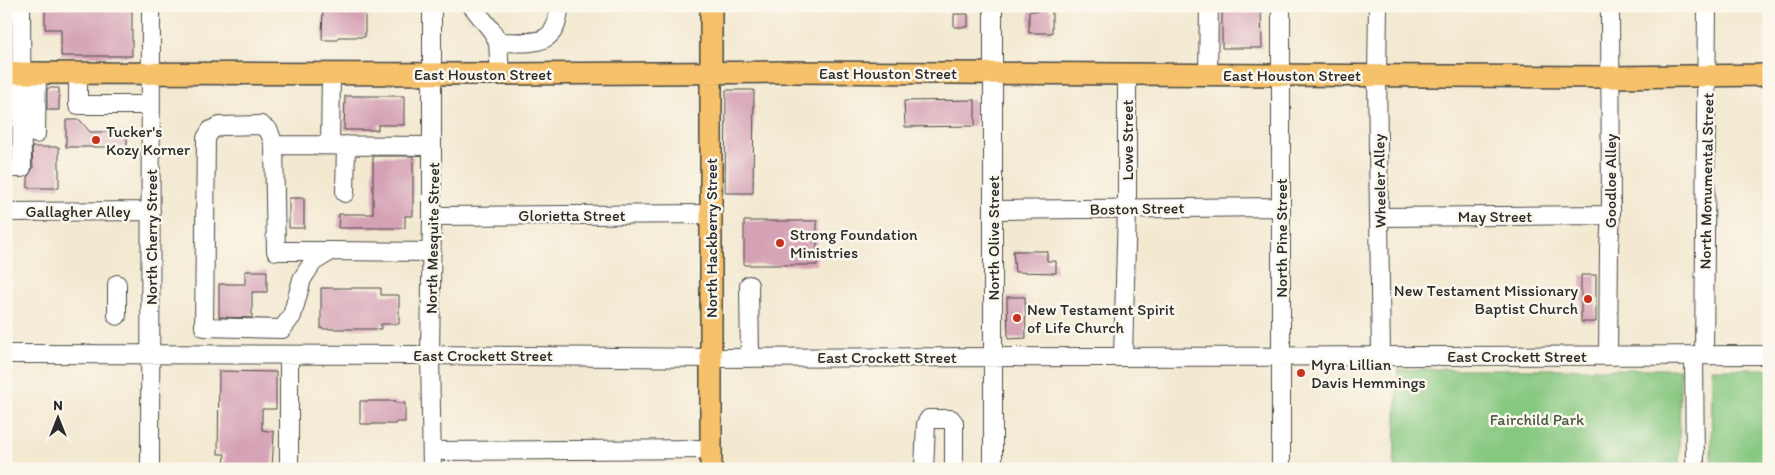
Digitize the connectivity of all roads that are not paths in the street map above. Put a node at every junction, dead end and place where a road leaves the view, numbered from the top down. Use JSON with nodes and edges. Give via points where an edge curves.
{"nodes":[{"id":1,"x":21,"y":6,"type":"edge"},
{"id":2,"x":151,"y":6,"type":"edge"},
{"id":3,"x":432,"y":6,"type":"edge"},
{"id":4,"x":472,"y":6,"type":"edge"},
{"id":5,"x":559,"y":6,"type":"edge"},
{"id":6,"x":711,"y":6,"type":"edge"},
{"id":7,"x":993,"y":6,"type":"edge"},
{"id":8,"x":1209,"y":6,"type":"edge"},
{"id":9,"x":1281,"y":6,"type":"edge"},
{"id":10,"x":1378,"y":6,"type":"edge"},
{"id":11,"x":1610,"y":6,"type":"edge"},
{"id":12,"x":1707,"y":6,"type":"edge"},
{"id":13,"x":498,"y":42,"type":"junction"},
{"id":14,"x":22,"y":73,"type":"edge"},
{"id":15,"x":78,"y":73,"type":"junction"},
{"id":16,"x":151,"y":73,"type":"junction"},
{"id":17,"x":993,"y":73,"type":"junction"},
{"id":18,"x":331,"y":74,"type":"junction"},
{"id":19,"x":432,"y":74,"type":"junction"},
{"id":20,"x":500,"y":74,"type":"junction"},
{"id":21,"x":711,"y":74,"type":"junction"},
{"id":22,"x":1127,"y":74,"type":"junction"},
{"id":23,"x":1208,"y":75,"type":"junction"},
{"id":24,"x":1707,"y":75,"type":"junction"},
{"id":25,"x":1769,"y":75,"type":"edge"},
{"id":26,"x":1281,"y":76,"type":"junction"},
{"id":27,"x":1377,"y":76,"type":"junction"},
{"id":28,"x":1610,"y":77,"type":"junction"},
{"id":29,"x":151,"y":105,"type":"junction"},
{"id":30,"x":36,"y":134,"type":"dead end"},
{"id":31,"x":274,"y":145,"type":"junction"},
{"id":32,"x":338,"y":145,"type":"junction"},
{"id":33,"x":432,"y":146,"type":"junction"},
{"id":34,"x":6,"y":168,"type":"edge"},
{"id":35,"x":346,"y":193,"type":"dead end"},
{"id":36,"x":1281,"y":207,"type":"junction"},
{"id":37,"x":1127,"y":208,"type":"junction"},
{"id":38,"x":993,"y":210,"type":"junction"},
{"id":39,"x":151,"y":211,"type":"junction"},
{"id":40,"x":6,"y":212,"type":"edge"},
{"id":41,"x":711,"y":214,"type":"junction"},
{"id":42,"x":432,"y":216,"type":"junction"},
{"id":43,"x":1611,"y":216,"type":"junction"},
{"id":44,"x":1380,"y":217,"type":"junction"},
{"id":45,"x":331,"y":252,"type":"junction"},
{"id":46,"x":432,"y":252,"type":"junction"},
{"id":47,"x":117,"y":284,"type":"dead end"},
{"id":48,"x":750,"y":285,"type":"dead end"},
{"id":49,"x":117,"y":316,"type":"dead end"},
{"id":50,"x":6,"y":354,"type":"edge"},
{"id":51,"x":150,"y":355,"type":"junction"},
{"id":52,"x":289,"y":355,"type":"junction"},
{"id":53,"x":430,"y":355,"type":"junction"},
{"id":54,"x":1608,"y":355,"type":"junction"},
{"id":55,"x":1699,"y":355,"type":"junction"},
{"id":56,"x":1769,"y":355,"type":"edge"},
{"id":57,"x":1281,"y":356,"type":"junction"},
{"id":58,"x":1381,"y":356,"type":"junction"},
{"id":59,"x":992,"y":357,"type":"junction"},
{"id":60,"x":1123,"y":357,"type":"junction"},
{"id":61,"x":711,"y":358,"type":"junction"},
{"id":62,"x":750,"y":358,"type":"junction"},
{"id":63,"x":433,"y":451,"type":"junction"},
{"id":64,"x":711,"y":459,"type":"edge"},
{"id":65,"x":150,"y":469,"type":"edge"},
{"id":66,"x":289,"y":469,"type":"edge"},
{"id":67,"x":432,"y":469,"type":"edge"},
{"id":68,"x":924,"y":469,"type":"edge"},
{"id":69,"x":954,"y":469,"type":"edge"},
{"id":70,"x":992,"y":469,"type":"edge"},
{"id":71,"x":1281,"y":469,"type":"edge"},
{"id":72,"x":1695,"y":469,"type":"edge"}],
"edges":[{"from":1,"to":14,"type":"street"},
{"from":2,"to":16,"type":"street","name":"North Cherry Street"},
{"from":3,"to":19,"type":"street","name":"North Mesquite Street"},
{"from":4,"to":13,"type":"street"},
{"from":5,"to":13,"type":"street","via":[[552,35],[538,42]]},
{"from":6,"to":21,"type":"main road","name":"North Hackberry Street"},
{"from":7,"to":17,"type":"street","name":"North Olive Street"},
{"from":8,"to":23,"type":"street"},
{"from":9,"to":26,"type":"street","name":"North Pine Street"},
{"from":10,"to":27,"type":"street","name":"Wheeler Alley"},
{"from":11,"to":28,"type":"street","name":"Goodloe Alley"},
{"from":12,"to":24,"type":"street","name":"North Monumental Street"},
{"from":13,"to":20,"type":"street"},
{"from":14,"to":15,"type":"main road","name":"East Houston Street"},
{"from":14,"to":30,"type":"street"},
{"from":14,"to":34,"type":"street","via":[[22,168]]},
{"from":15,"to":16,"type":"main road","name":"East Houston Street"},
{"from":15,"to":29,"type":"street","via":[[78,105]]},
{"from":16,"to":18,"type":"main road","name":"East Houston Street"},
{"from":16,"to":29,"type":"street","name":"North Cherry Street"},
{"from":17,"to":21,"type":"main road","name":"East Houston Street"},
{"from":17,"to":22,"type":"main road","name":"East Houston Street"},
{"from":17,"to":38,"type":"street","name":"North Olive Street"},
{"from":18,"to":19,"type":"main road","name":"East Houston Street"},
{"from":18,"to":32,"type":"street"},
{"from":19,"to":20,"type":"main road","name":"East Houston Street"},
{"from":19,"to":33,"type":"street","name":"North Mesquite Street"},
{"from":20,"to":21,"type":"main road","name":"East Houston Street"},
{"from":21,"to":41,"type":"main road","name":"North Hackberry Street"},
{"from":22,"to":23,"type":"main road","name":"East Houston Street"},
{"from":22,"to":37,"type":"street","name":"Lowe Street"},
{"from":23,"to":26,"type":"main road","name":"East Houston Street"},
{"from":24,"to":25,"type":"main road","name":"East Houston Street"},
{"from":24,"to":28,"type":"main road","name":"East Houston Street"},
{"from":24,"to":55,"type":"street","name":"North Monumental Street"},
{"from":26,"to":27,"type":"main road","name":"East Houston Street"},
{"from":26,"to":36,"type":"street","name":"North Pine Street"},
{"from":27,"to":28,"type":"main road","name":"East Houston Street"},
{"from":27,"to":44,"type":"street","name":"Wheeler Alley"},
{"from":28,"to":43,"type":"street","name":"Goodloe Alley"},
{"from":29,"to":39,"type":"street","name":"North Cherry Street"},
{"from":31,"to":32,"type":"street"},
{"from":31,"to":45,"type":"street","via":[[276,251]]},
{"from":31,"to":45,"type":"street","via":[[269,132],[260,125],[220,126],[211,130],[206,138],[204,327],[282,329],[292,316],[302,278],[313,262]]},
{"from":32,"to":33,"type":"street"},
{"from":32,"to":35,"type":"street"},
{"from":33,"to":42,"type":"street","name":"North Mesquite Street"},
{"from":36,"to":37,"type":"street","name":"Boston Street"},
{"from":36,"to":57,"type":"street","name":"North Pine Street"},
{"from":37,"to":38,"type":"street","name":"Boston Street"},
{"from":37,"to":60,"type":"street","name":"Lowe Street"},
{"from":38,"to":59,"type":"street","name":"North Olive Street"},
{"from":39,"to":40,"type":"street","name":"Gallagher Alley"},
{"from":39,"to":51,"type":"street","name":"North Cherry Street"},
{"from":41,"to":42,"type":"street","name":"Glorietta Street"},
{"from":41,"to":61,"type":"main road","name":"North Hackberry Street"},
{"from":42,"to":46,"type":"street","name":"North Mesquite Street"},
{"from":43,"to":44,"type":"street","name":"May Street"},
{"from":43,"to":54,"type":"street","name":"Goodloe Alley"},
{"from":44,"to":58,"type":"street","name":"Wheeler Alley"},
{"from":45,"to":46,"type":"street"},
{"from":46,"to":53,"type":"street","name":"North Mesquite Street"},
{"from":47,"to":49,"type":"street"},
{"from":48,"to":62,"type":"street"},
{"from":50,"to":51,"type":"street","name":"East Crockett Street"},
{"from":51,"to":52,"type":"street","name":"East Crockett Street"},
{"from":51,"to":65,"type":"street","name":"North Cherry Street"},
{"from":52,"to":53,"type":"street","name":"East Crockett Street"},
{"from":52,"to":66,"type":"street"},
{"from":53,"to":61,"type":"street","name":"East Crockett Street"},
{"from":53,"to":63,"type":"street","name":"North Mesquite Street"},
{"from":54,"to":55,"type":"street","name":"East Crockett Street"},
{"from":54,"to":58,"type":"street","name":"East Crockett Street"},
{"from":55,"to":56,"type":"street","name":"East Crockett Street"},
{"from":55,"to":72,"type":"street","name":"North Monumental Street"},
{"from":57,"to":58,"type":"street","name":"East Crockett Street"},
{"from":57,"to":60,"type":"street","name":"East Crockett Street"},
{"from":57,"to":71,"type":"street","name":"North Pine Street"},
{"from":59,"to":60,"type":"street","name":"East Crockett Street"},
{"from":59,"to":62,"type":"street","name":"East Crockett Street"},
{"from":59,"to":70,"type":"street","name":"North Olive Street"},
{"from":61,"to":62,"type":"street","name":"East Crockett Street"},
{"from":61,"to":64,"type":"main road","name":"North Hackberry Street"},
{"from":63,"to":64,"type":"street"},
{"from":63,"to":67,"type":"street","name":"North Mesquite Street"},
{"from":68,"to":69,"type":"street","via":[[926,424],[934,418],[951,419],[954,423]]}]}
